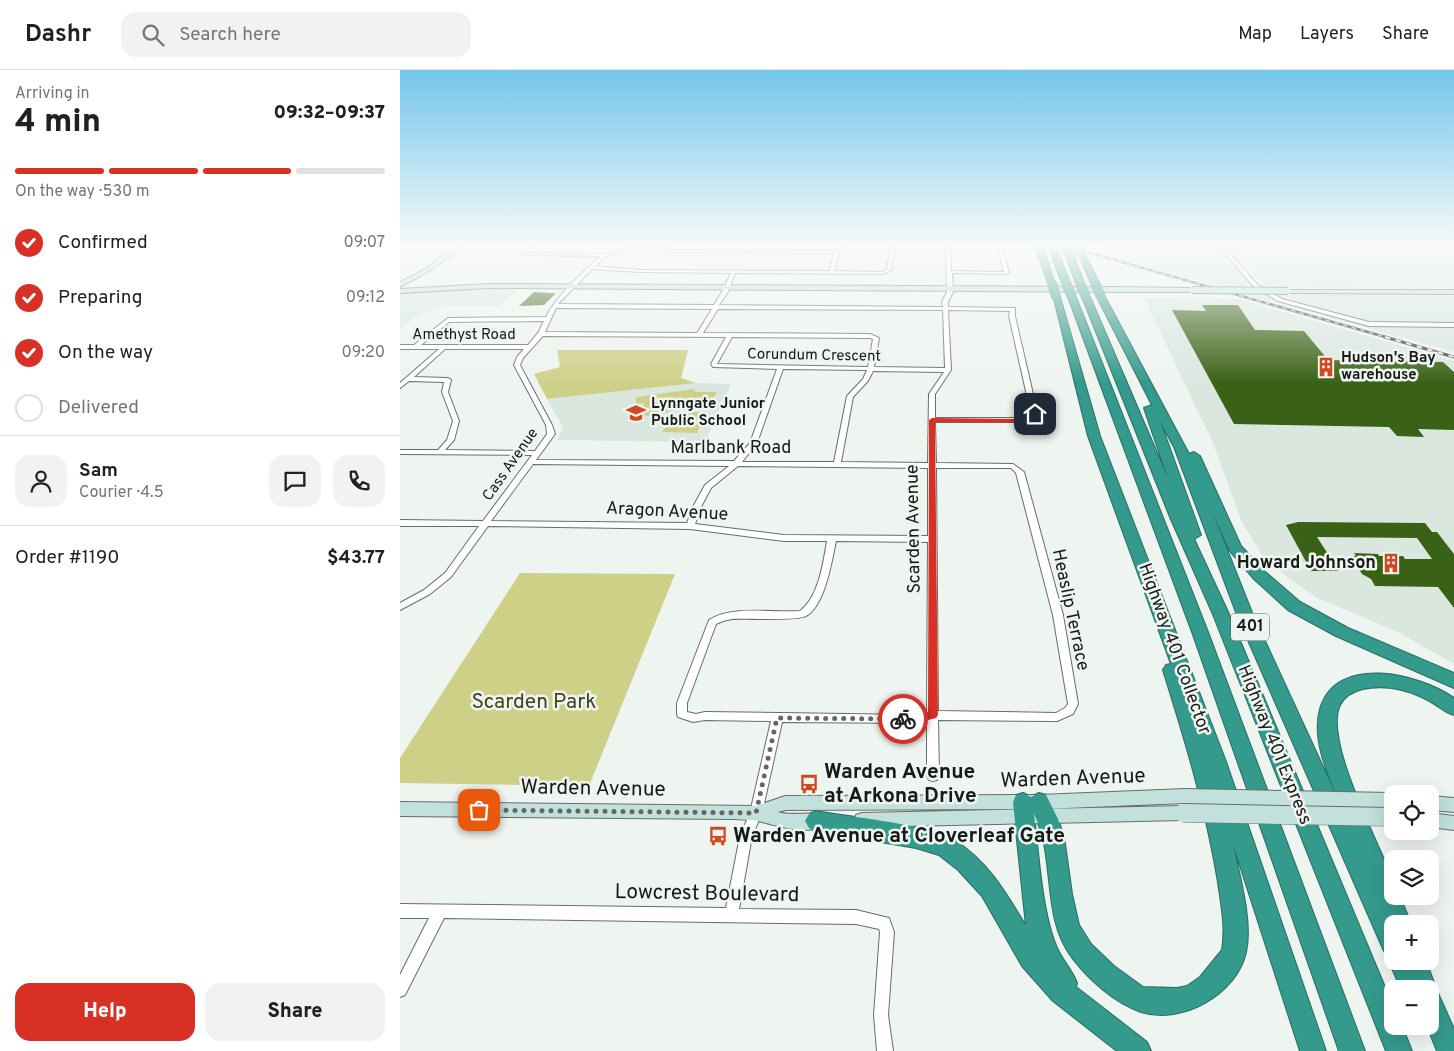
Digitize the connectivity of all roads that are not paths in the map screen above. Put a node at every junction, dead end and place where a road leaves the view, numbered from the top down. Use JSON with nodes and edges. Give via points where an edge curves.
{"nodes":[{"id":1,"x":567,"y":292,"type":"edge"},
{"id":2,"x":724,"y":292,"type":"edge"},
{"id":3,"x":949,"y":292,"type":"edge"},
{"id":4,"x":1055,"y":292,"type":"edge"},
{"id":5,"x":1070,"y":292,"type":"edge"},
{"id":6,"x":1084,"y":292,"type":"edge"},
{"id":7,"x":1099,"y":292,"type":"edge"},
{"id":8,"x":1266,"y":292,"type":"edge"},
{"id":9,"x":1417,"y":292,"type":"edge"},
{"id":10,"x":1454,"y":292,"type":"edge"},
{"id":11,"x":1105,"y":304,"type":"junction"},
{"id":12,"x":554,"y":306,"type":"junction"},
{"id":13,"x":716,"y":306,"type":"junction"},
{"id":14,"x":945,"y":308,"type":"junction"},
{"id":15,"x":546,"y":319,"type":"junction"},
{"id":16,"x":1454,"y":325,"type":"edge"},
{"id":17,"x":541,"y":334,"type":"junction"},
{"id":18,"x":699,"y":335,"type":"junction"},
{"id":19,"x":730,"y":335,"type":"junction"},
{"id":20,"x":400,"y":347,"type":"edge"},
{"id":21,"x":415,"y":347,"type":"junction"},
{"id":22,"x":444,"y":347,"type":"junction"},
{"id":23,"x":529,"y":347,"type":"junction"},
{"id":24,"x":780,"y":368,"type":"junction"},
{"id":25,"x":871,"y":369,"type":"junction"},
{"id":26,"x":948,"y":370,"type":"junction"},
{"id":27,"x":408,"y":379,"type":"junction"},
{"id":28,"x":400,"y":386,"type":"edge"},
{"id":29,"x":932,"y":420,"type":"junction"},
{"id":30,"x":400,"y":452,"type":"edge"},
{"id":31,"x":440,"y":452,"type":"junction"},
{"id":32,"x":538,"y":453,"type":"junction"},
{"id":33,"x":532,"y":462,"type":"junction"},
{"id":34,"x":737,"y":463,"type":"junction"},
{"id":35,"x":837,"y":464,"type":"junction"},
{"id":36,"x":930,"y":465,"type":"junction"},
{"id":37,"x":400,"y":523,"type":"edge"},
{"id":38,"x":487,"y":524,"type":"junction"},
{"id":39,"x":690,"y":526,"type":"junction"},
{"id":40,"x":832,"y":539,"type":"junction"},
{"id":41,"x":932,"y":540,"type":"junction"},
{"id":42,"x":1153,"y":590,"type":"junction"},
{"id":43,"x":400,"y":608,"type":"edge"},
{"id":44,"x":1220,"y":612,"type":"junction"},
{"id":45,"x":1423,"y":667,"type":"junction"},
{"id":46,"x":1454,"y":681,"type":"edge"},
{"id":47,"x":1454,"y":686,"type":"edge"},
{"id":48,"x":1454,"y":708,"type":"edge"},
{"id":49,"x":933,"y":715,"type":"junction"},
{"id":50,"x":777,"y":718,"type":"junction"},
{"id":51,"x":934,"y":776,"type":"dead end"},
{"id":52,"x":1384,"y":800,"type":"edge"},
{"id":53,"x":1439,"y":804,"type":"edge"},
{"id":54,"x":1454,"y":805,"type":"edge"},
{"id":55,"x":400,"y":809,"type":"edge"},
{"id":56,"x":1033,"y":810,"type":"junction"},
{"id":57,"x":756,"y":813,"type":"junction"},
{"id":58,"x":1384,"y":817,"type":"edge"},
{"id":59,"x":816,"y":821,"type":"junction"},
{"id":60,"x":1439,"y":821,"type":"edge"},
{"id":61,"x":1454,"y":823,"type":"edge"},
{"id":62,"x":400,"y":910,"type":"edge"},
{"id":63,"x":440,"y":911,"type":"junction"},
{"id":64,"x":1395,"y":915,"type":"edge"},
{"id":65,"x":731,"y":916,"type":"junction"},
{"id":66,"x":1384,"y":925,"type":"edge"},
{"id":67,"x":400,"y":990,"type":"edge"},
{"id":68,"x":1086,"y":1012,"type":"junction"},
{"id":69,"x":1439,"y":1024,"type":"edge"},
{"id":70,"x":1435,"y":1035,"type":"edge"},
{"id":71,"x":885,"y":1051,"type":"edge"},
{"id":72,"x":1138,"y":1051,"type":"edge"},
{"id":73,"x":1313,"y":1051,"type":"edge"},
{"id":74,"x":1352,"y":1051,"type":"edge"},
{"id":75,"x":1399,"y":1051,"type":"edge"},
{"id":76,"x":1443,"y":1051,"type":"edge"},
{"id":77,"x":1450,"y":1051,"type":"edge"}],
"edges":[{"from":1,"to":12,"type":"street","name":"Cass Avenue"},
{"from":2,"to":13,"type":"street"},
{"from":3,"to":14,"type":"street"},
{"from":4,"to":42,"type":"highway","name":"Highway 401 Collector","bridge":true,"via":[[1094,436]]},
{"from":5,"to":74,"type":"highway","name":"Highway 401 Express","bridge":true,"via":[[1200,632]]},
{"from":6,"to":44,"type":"highway","name":"Highway 401 Express","number":"401","bridge":true},
{"from":7,"to":11,"type":"highway","number":"401","bridge":true},
{"from":8,"to":16,"type":"street","via":[[1280,300],[1369,324]]},
{"from":9,"to":10,"type":"main road","bridge":true},
{"from":11,"to":44,"type":"highway","via":[[1157,426]]},
{"from":11,"to":45,"type":"highway","via":[[1163,396],[1235,548],[1258,576],[1294,606],[1342,632]]},
{"from":11,"to":66,"type":"highway","number":"401","via":[[1180,447],[1245,615]]},
{"from":12,"to":13,"type":"street"},
{"from":12,"to":15,"type":"street","name":"Cass Avenue"},
{"from":13,"to":14,"type":"street"},
{"from":13,"to":18,"type":"street"},
{"from":14,"to":26,"type":"street"},
{"from":14,"to":29,"type":"street","via":[[1013,309],[1030,398],[1037,418],[1024,422]]},
{"from":15,"to":17,"type":"street","name":"Cass Avenue"},
{"from":15,"to":21,"type":"street","via":[[448,320]]},
{"from":17,"to":18,"type":"street"},
{"from":17,"to":23,"type":"street","name":"Cass Avenue"},
{"from":18,"to":19,"type":"street"},
{"from":19,"to":24,"type":"street","name":"Corundum Crescent","via":[[715,366]]},
{"from":19,"to":25,"type":"street","via":[[870,336],[876,338]]},
{"from":20,"to":21,"type":"street","name":"Amethyst Road"},
{"from":21,"to":22,"type":"street","name":"Amethyst Road"},
{"from":22,"to":23,"type":"street","name":"Amethyst Road"},
{"from":22,"to":27,"type":"street"},
{"from":23,"to":32,"type":"street","name":"Cass Avenue","via":[[517,365],[552,430]]},
{"from":24,"to":25,"type":"street","name":"Corundum Crescent"},
{"from":24,"to":34,"type":"street","via":[[753,443]]},
{"from":25,"to":26,"type":"street","name":"Corundum Crescent"},
{"from":25,"to":35,"type":"street","via":[[866,380],[850,396]]},
{"from":26,"to":29,"type":"street","name":"Scarden Avenue","via":[[932,394]]},
{"from":27,"to":28,"type":"street"},
{"from":27,"to":31,"type":"street","via":[[448,380],[445,392],[456,421],[450,440]]},
{"from":29,"to":36,"type":"street","name":"Scarden Avenue"},
{"from":30,"to":31,"type":"street"},
{"from":31,"to":32,"type":"street"},
{"from":32,"to":33,"type":"street","name":"Cass Avenue"},
{"from":33,"to":34,"type":"street","name":"Marlbank Road"},
{"from":33,"to":38,"type":"street","name":"Cass Avenue"},
{"from":34,"to":35,"type":"street","name":"Marlbank Road"},
{"from":34,"to":39,"type":"street","via":[[708,487]]},
{"from":35,"to":36,"type":"street","name":"Marlbank Road"},
{"from":36,"to":41,"type":"street","name":"Scarden Avenue"},
{"from":36,"to":49,"type":"street","name":"Heaslip Terrace","via":[[1013,466],[1020,472],[1058,615],[1073,704],[1069,711],[1057,717]]},
{"from":37,"to":38,"type":"street","name":"Aragon Avenue"},
{"from":38,"to":39,"type":"street","name":"Aragon Avenue"},
{"from":38,"to":43,"type":"street","name":"Cass Avenue","via":[[442,582]]},
{"from":39,"to":40,"type":"street","name":"Aragon Avenue","via":[[784,538]]},
{"from":40,"to":41,"type":"street","name":"Aragon Avenue"},
{"from":40,"to":50,"type":"street","via":[[826,571],[808,611],[802,615],[725,616],[712,622],[682,703],[682,714],[689,718]]},
{"from":41,"to":49,"type":"street","name":"Scarden Avenue"},
{"from":42,"to":56,"type":"highway","via":[[1168,660],[1216,813],[1229,879],[1235,920],[1234,954],[1215,983],[1197,994],[1175,1001],[1153,1002],[1138,998],[1104,974],[1077,946],[1064,912],[1054,835]]},
{"from":42,"to":73,"type":"highway","name":"Highway 401 Collector","via":[[1215,759]]},
{"from":44,"to":75,"type":"highway","name":"Highway 401 Express","number":"401"},
{"from":45,"to":46,"type":"highway"},
{"from":45,"to":47,"type":"highway"},
{"from":48,"to":64,"type":"highway","via":[[1416,687],[1373,680],[1355,683],[1338,693],[1329,709],[1331,749]]},
{"from":49,"to":50,"type":"street","via":[[916,719]]},
{"from":49,"to":51,"type":"street","name":"Scarden Avenue"},
{"from":50,"to":57,"type":"street"},
{"from":52,"to":56,"type":"main road","name":"Warden Avenue","bridge":true,"via":[[1185,796]]},
{"from":53,"to":54,"type":"main road"},
{"from":55,"to":57,"type":"main road","name":"Warden Avenue"},
{"from":56,"to":57,"type":"main road","name":"Warden Avenue","via":[[786,803]]},
{"from":56,"to":58,"type":"main road","name":"Warden Avenue","bridge":true},
{"from":56,"to":59,"type":"main road","name":"Warden Avenue"},
{"from":56,"to":68,"type":"highway","via":[[1039,937],[1054,969]]},
{"from":57,"to":59,"type":"main road","name":"Warden Avenue","via":[[786,822]]},
{"from":57,"to":65,"type":"street","via":[[746,836]]},
{"from":59,"to":68,"type":"highway","via":[[945,846],[966,862],[990,888],[1031,957],[1062,992]]},
{"from":60,"to":61,"type":"main road"},
{"from":62,"to":63,"type":"street","name":"Lowcrest Boulevard"},
{"from":63,"to":65,"type":"street","name":"Lowcrest Boulevard"},
{"from":63,"to":67,"type":"street"},
{"from":65,"to":71,"type":"street","name":"Lowcrest Boulevard","via":[[856,917],[884,923],[888,941],[881,1015]]},
{"from":68,"to":72,"type":"highway"},
{"from":69,"to":77,"type":"highway"},
{"from":70,"to":76,"type":"highway"}]}
